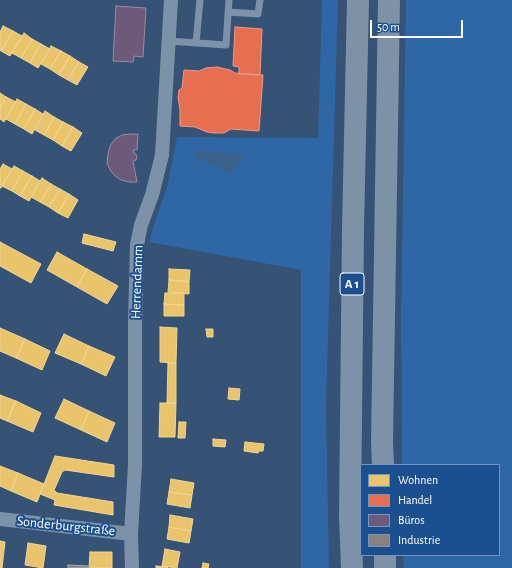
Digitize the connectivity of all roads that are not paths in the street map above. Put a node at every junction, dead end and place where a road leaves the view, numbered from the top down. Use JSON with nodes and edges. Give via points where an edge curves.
{"nodes":[{"id":1,"x":171,"y":0,"type":"edge"},
{"id":2,"x":200,"y":0,"type":"edge"},
{"id":3,"x":229,"y":0,"type":"edge"},
{"id":4,"x":260,"y":0,"type":"edge"},
{"id":5,"x":358,"y":0,"type":"edge"},
{"id":6,"x":389,"y":0,"type":"edge"},
{"id":7,"x":228,"y":12,"type":"junction"},
{"id":8,"x":169,"y":41,"type":"junction"},
{"id":9,"x":196,"y":42,"type":"junction"},
{"id":10,"x":383,"y":464,"type":"edge"},
{"id":11,"x":0,"y":519,"type":"edge"},
{"id":12,"x":131,"y":534,"type":"junction"},
{"id":13,"x":384,"y":556,"type":"edge"},
{"id":14,"x":132,"y":568,"type":"edge"},
{"id":15,"x":352,"y":568,"type":"edge"},
{"id":16,"x":385,"y":568,"type":"edge"}],
"edges":[{"from":1,"to":8,"type":"street","name":"Herrendamm"},
{"from":2,"to":9,"type":"lane"},
{"from":3,"to":7,"type":"lane"},
{"from":4,"to":7,"type":"lane","via":[[258,14]]},
{"from":5,"to":15,"type":"highway","number":"A 1","via":[[350,508]]},
{"from":6,"to":10,"type":"highway","number":"A 1"},
{"from":7,"to":9,"type":"lane","via":[[226,45]]},
{"from":8,"to":9,"type":"lane"},
{"from":8,"to":12,"type":"street","name":"Herrendamm","via":[[162,155],[137,245],[135,465]]},
{"from":11,"to":12,"type":"street","name":"Sonderburgstraße"},
{"from":12,"to":14,"type":"street","name":"Herrendamm"},
{"from":13,"to":16,"type":"highway"}]}
